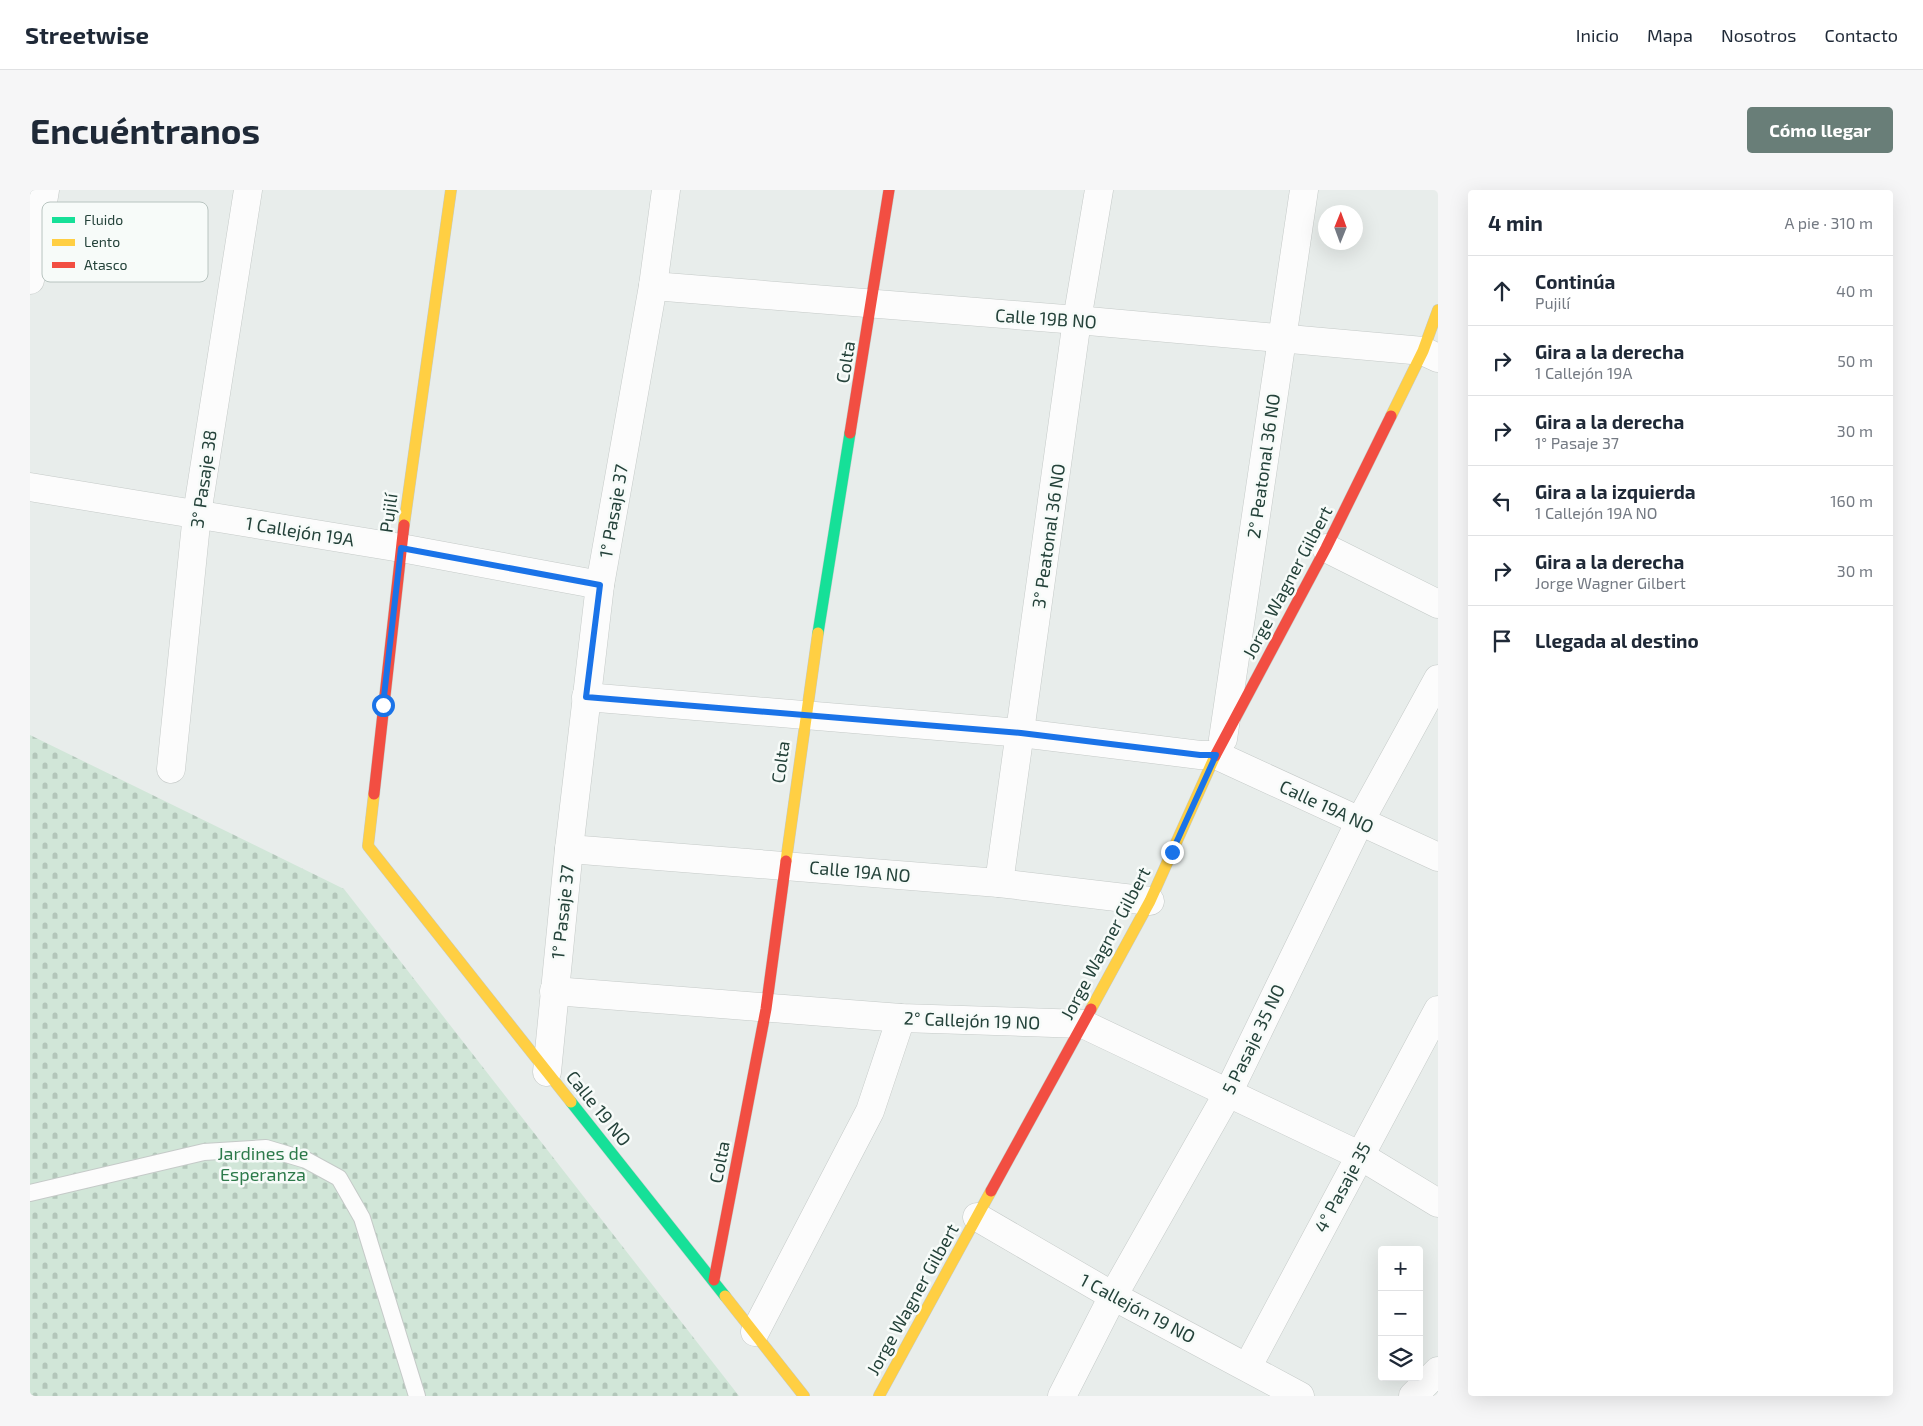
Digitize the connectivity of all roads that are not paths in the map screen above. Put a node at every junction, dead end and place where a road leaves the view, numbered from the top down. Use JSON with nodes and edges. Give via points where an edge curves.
{"nodes":[{"id":1,"x":248,"y":190,"type":"edge"},
{"id":2,"x":451,"y":190,"type":"edge"},
{"id":3,"x":666,"y":190,"type":"edge"},
{"id":4,"x":889,"y":190,"type":"edge"},
{"id":5,"x":1099,"y":190,"type":"edge"},
{"id":6,"x":1304,"y":190,"type":"edge"},
{"id":7,"x":42,"y":203,"type":"edge"},
{"id":8,"x":33,"y":242,"type":"edge"},
{"id":9,"x":30,"y":280,"type":"edge"},
{"id":10,"x":653,"y":286,"type":"junction"},
{"id":11,"x":872,"y":305,"type":"junction"},
{"id":12,"x":1438,"y":310,"type":"edge"},
{"id":13,"x":1077,"y":320,"type":"junction"},
{"id":14,"x":1281,"y":340,"type":"junction"},
{"id":15,"x":1430,"y":354,"type":"edge"},
{"id":16,"x":30,"y":487,"type":"edge"},
{"id":17,"x":197,"y":514,"type":"junction"},
{"id":18,"x":401,"y":548,"type":"junction"},
{"id":19,"x":1326,"y":548,"type":"junction"},
{"id":20,"x":600,"y":585,"type":"junction"},
{"id":21,"x":1438,"y":604,"type":"edge"},
{"id":22,"x":1438,"y":679,"type":"edge"},
{"id":23,"x":586,"y":697,"type":"junction"},
{"id":24,"x":805,"y":716,"type":"junction"},
{"id":25,"x":1021,"y":733,"type":"junction"},
{"id":26,"x":1219,"y":749,"type":"junction"},
{"id":27,"x":170,"y":769,"type":"dead end"},
{"id":28,"x":1360,"y":821,"type":"junction"},
{"id":29,"x":368,"y":842,"type":"joint"},
{"id":30,"x":569,"y":849,"type":"junction"},
{"id":31,"x":1438,"y":857,"type":"edge"},
{"id":32,"x":784,"y":864,"type":"junction"},
{"id":33,"x":999,"y":882,"type":"junction"},
{"id":34,"x":1150,"y":901,"type":"junction"},
{"id":35,"x":554,"y":992,"type":"junction"},
{"id":36,"x":766,"y":1009,"type":"junction"},
{"id":37,"x":1438,"y":1010,"type":"edge"},
{"id":38,"x":900,"y":1018,"type":"junction"},
{"id":39,"x":1083,"y":1024,"type":"junction"},
{"id":40,"x":547,"y":1072,"type":"junction"},
{"id":41,"x":1228,"y":1092,"type":"junction"},
{"id":42,"x":1359,"y":1155,"type":"junction"},
{"id":43,"x":30,"y":1193,"type":"edge"},
{"id":44,"x":1438,"y":1203,"type":"edge"},
{"id":45,"x":978,"y":1217,"type":"junction"},
{"id":46,"x":714,"y":1280,"type":"junction"},
{"id":47,"x":1113,"y":1296,"type":"junction"},
{"id":48,"x":755,"y":1332,"type":"junction"},
{"id":49,"x":1248,"y":1366,"type":"junction"},
{"id":50,"x":1438,"y":1371,"type":"edge"},
{"id":51,"x":417,"y":1396,"type":"edge"},
{"id":52,"x":804,"y":1396,"type":"edge"},
{"id":53,"x":878,"y":1396,"type":"edge"},
{"id":54,"x":1062,"y":1396,"type":"edge"},
{"id":55,"x":1300,"y":1396,"type":"edge"},
{"id":56,"x":1413,"y":1396,"type":"edge"}],
"edges":[{"from":1,"to":17,"type":"street","name":"3° Pasaje 38"},
{"from":2,"to":18,"type":"street","name":"Pujilí"},
{"from":3,"to":10,"type":"street","name":"1° Pasaje 37"},
{"from":4,"to":11,"type":"street","name":"Colta"},
{"from":5,"to":13,"type":"street","name":"3° Peatonal 36 NO"},
{"from":6,"to":14,"type":"street","name":"2° Peatonal 36 NO"},
{"from":7,"to":8,"type":"street"},
{"from":8,"to":9,"type":"street"},
{"from":10,"to":11,"type":"street","name":"Calle 19B NO"},
{"from":10,"to":20,"type":"street","name":"1° Pasaje 37"},
{"from":11,"to":13,"type":"street","name":"Calle 19B NO"},
{"from":11,"to":24,"type":"street","name":"Colta"},
{"from":12,"to":15,"type":"street","name":"Jorge Wagner Gilbert"},
{"from":13,"to":14,"type":"street","name":"Calle 19B NO"},
{"from":13,"to":25,"type":"street","name":"3° Peatonal 36 NO"},
{"from":14,"to":15,"type":"street","name":"Calle 19B NO"},
{"from":14,"to":26,"type":"street","name":"2° Peatonal 36 NO"},
{"from":15,"to":19,"type":"street","name":"Jorge Wagner Gilbert"},
{"from":16,"to":17,"type":"street","name":"1 Callejón 19A"},
{"from":17,"to":18,"type":"street","name":"1 Callejón 19A"},
{"from":17,"to":27,"type":"street","name":"3° Pasaje 38"},
{"from":18,"to":20,"type":"street","name":"1 Callejón 19A"},
{"from":18,"to":29,"type":"street","name":"Pujilí"},
{"from":19,"to":21,"type":"street"},
{"from":19,"to":26,"type":"street","name":"Jorge Wagner Gilbert"},
{"from":20,"to":23,"type":"street","name":"1° Pasaje 37"},
{"from":22,"to":28,"type":"street","name":"5 Pasaje 35 NO"},
{"from":23,"to":24,"type":"street"},
{"from":23,"to":30,"type":"street","name":"1° Pasaje 37"},
{"from":24,"to":25,"type":"street"},
{"from":24,"to":32,"type":"street","name":"Colta"},
{"from":25,"to":26,"type":"street","via":[[1200,755]]},
{"from":25,"to":33,"type":"street","name":"3° Peatonal 36 NO"},
{"from":26,"to":28,"type":"street","name":"Calle 19A NO"},
{"from":26,"to":34,"type":"street","name":"Jorge Wagner Gilbert"},
{"from":28,"to":31,"type":"street","name":"Calle 19A NO"},
{"from":28,"to":41,"type":"street","name":"5 Pasaje 35 NO"},
{"from":29,"to":40,"type":"street","name":"Calle 19 NO","via":[[372,852]]},
{"from":30,"to":32,"type":"street","name":"Calle 19A NO"},
{"from":30,"to":35,"type":"street","name":"1° Pasaje 37"},
{"from":32,"to":33,"type":"street","name":"Calle 19A NO"},
{"from":32,"to":36,"type":"street","name":"Colta"},
{"from":33,"to":34,"type":"street","name":"Calle 19A NO"},
{"from":34,"to":39,"type":"street","name":"Jorge Wagner Gilbert"},
{"from":35,"to":36,"type":"street","name":"2° Callejón 19 NO"},
{"from":35,"to":40,"type":"street","name":"1° Pasaje 37"},
{"from":36,"to":38,"type":"street","name":"2° Callejón 19 NO"},
{"from":36,"to":46,"type":"street","name":"Colta"},
{"from":37,"to":42,"type":"street","name":"4° Pasaje 35"},
{"from":38,"to":39,"type":"street","name":"2° Callejón 19 NO"},
{"from":38,"to":48,"type":"street","via":[[870,1112]]},
{"from":39,"to":41,"type":"street","name":"2° Callejón 19 NO"},
{"from":39,"to":45,"type":"street","name":"Jorge Wagner Gilbert"},
{"from":40,"to":46,"type":"street","name":"Calle 19 NO"},
{"from":41,"to":42,"type":"street","name":"2° Callejón 19 NO"},
{"from":41,"to":47,"type":"street","name":"5 Pasaje 35 NO"},
{"from":42,"to":44,"type":"street","name":"2° Callejón 19 NO"},
{"from":42,"to":49,"type":"street","name":"4° Pasaje 35"},
{"from":43,"to":51,"type":"lane","via":[[204,1152],[266,1148],[306,1160],[339,1178],[362,1218]]},
{"from":45,"to":47,"type":"street","name":"1 Callejón 19 NO"},
{"from":45,"to":53,"type":"street","name":"Jorge Wagner Gilbert"},
{"from":46,"to":48,"type":"street","name":"Calle 19 NO"},
{"from":47,"to":49,"type":"street","name":"1 Callejón 19 NO"},
{"from":47,"to":54,"type":"street","name":"5 Pasaje 35 NO"},
{"from":48,"to":52,"type":"street","name":"Calle 19 NO"},
{"from":49,"to":55,"type":"street","name":"1 Callejón 19 NO"},
{"from":50,"to":56,"type":"street"}]}
